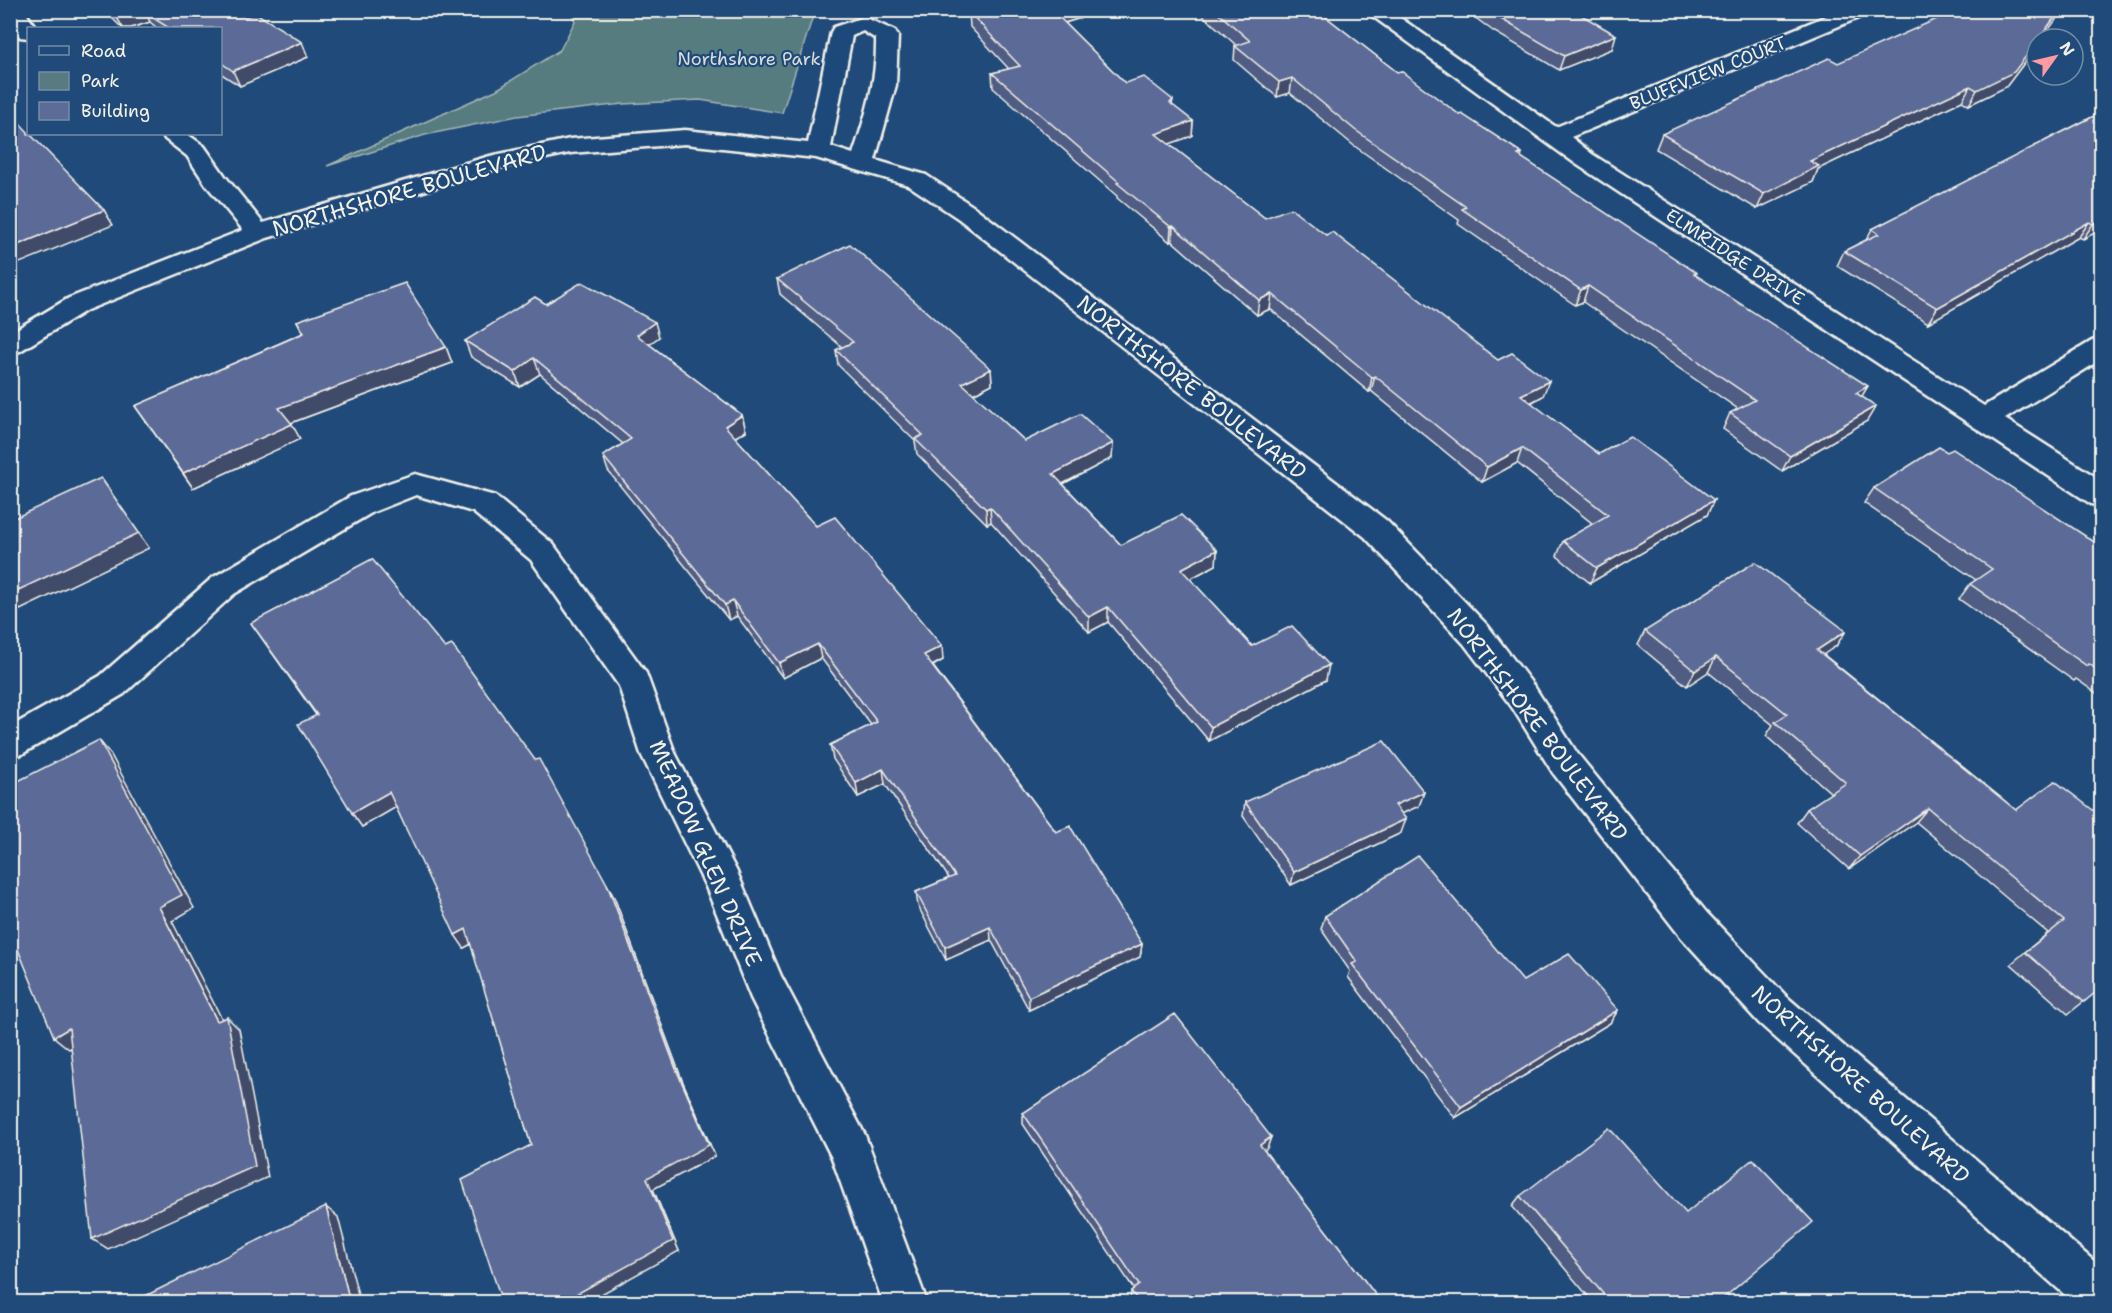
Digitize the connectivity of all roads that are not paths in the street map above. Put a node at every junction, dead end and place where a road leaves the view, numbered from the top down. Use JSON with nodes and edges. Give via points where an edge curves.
{"nodes":[{"id":1,"x":14,"y":10,"type":"edge"},
{"id":2,"x":1374,"y":10,"type":"edge"},
{"id":3,"x":1861,"y":10,"type":"edge"},
{"id":4,"x":863,"y":17,"type":"edge"},
{"id":5,"x":27,"y":30,"type":"edge"},
{"id":6,"x":174,"y":135,"type":"edge"},
{"id":7,"x":1554,"y":136,"type":"junction"},
{"id":8,"x":818,"y":151,"type":"junction"},
{"id":9,"x":862,"y":164,"type":"junction"},
{"id":10,"x":258,"y":233,"type":"junction"},
{"id":11,"x":10,"y":345,"type":"edge"},
{"id":12,"x":2102,"y":347,"type":"edge"},
{"id":13,"x":1984,"y":418,"type":"junction"},
{"id":14,"x":2102,"y":496,"type":"edge"},
{"id":15,"x":10,"y":744,"type":"edge"},
{"id":16,"x":2102,"y":1298,"type":"edge"},
{"id":17,"x":905,"y":1302,"type":"edge"}],
"edges":[{"from":1,"to":5,"type":"street"},
{"from":2,"to":7,"type":"street","name":"ELMRIDGE DRIVE"},
{"from":3,"to":7,"type":"street","name":"BLUFFVIEW COURT"},
{"from":4,"to":8,"type":"street","via":[[842,32]]},
{"from":4,"to":9,"type":"street","via":[[887,36],[889,55],[883,97]]},
{"from":6,"to":10,"type":"street","via":[[196,151]]},
{"from":7,"to":13,"type":"street","name":"ELMRIDGE DRIVE"},
{"from":8,"to":9,"type":"street","name":"NORTHSHORE BOULEVARD"},
{"from":8,"to":10,"type":"street","name":"NORTHSHORE BOULEVARD","via":[[685,137],[570,146],[498,160]]},
{"from":9,"to":16,"type":"street","name":"NORTHSHORE BOULEVARD","via":[[917,180],[968,214],[1376,529],[1476,635],[1524,698],[1565,763],[1694,924],[1773,1010]]},
{"from":10,"to":11,"type":"street","name":"NORTHSHORE BOULEVARD","via":[[78,304]]},
{"from":12,"to":13,"type":"street"},
{"from":13,"to":14,"type":"street","name":"ELMRIDGE DRIVE"},
{"from":15,"to":17,"type":"street","name":"MEADOW GLEN DRIVE","via":[[112,685],[223,586],[362,504],[415,484],[484,504],[542,552],[634,682],[658,754],[724,884],[765,985],[850,1150]]}]}
